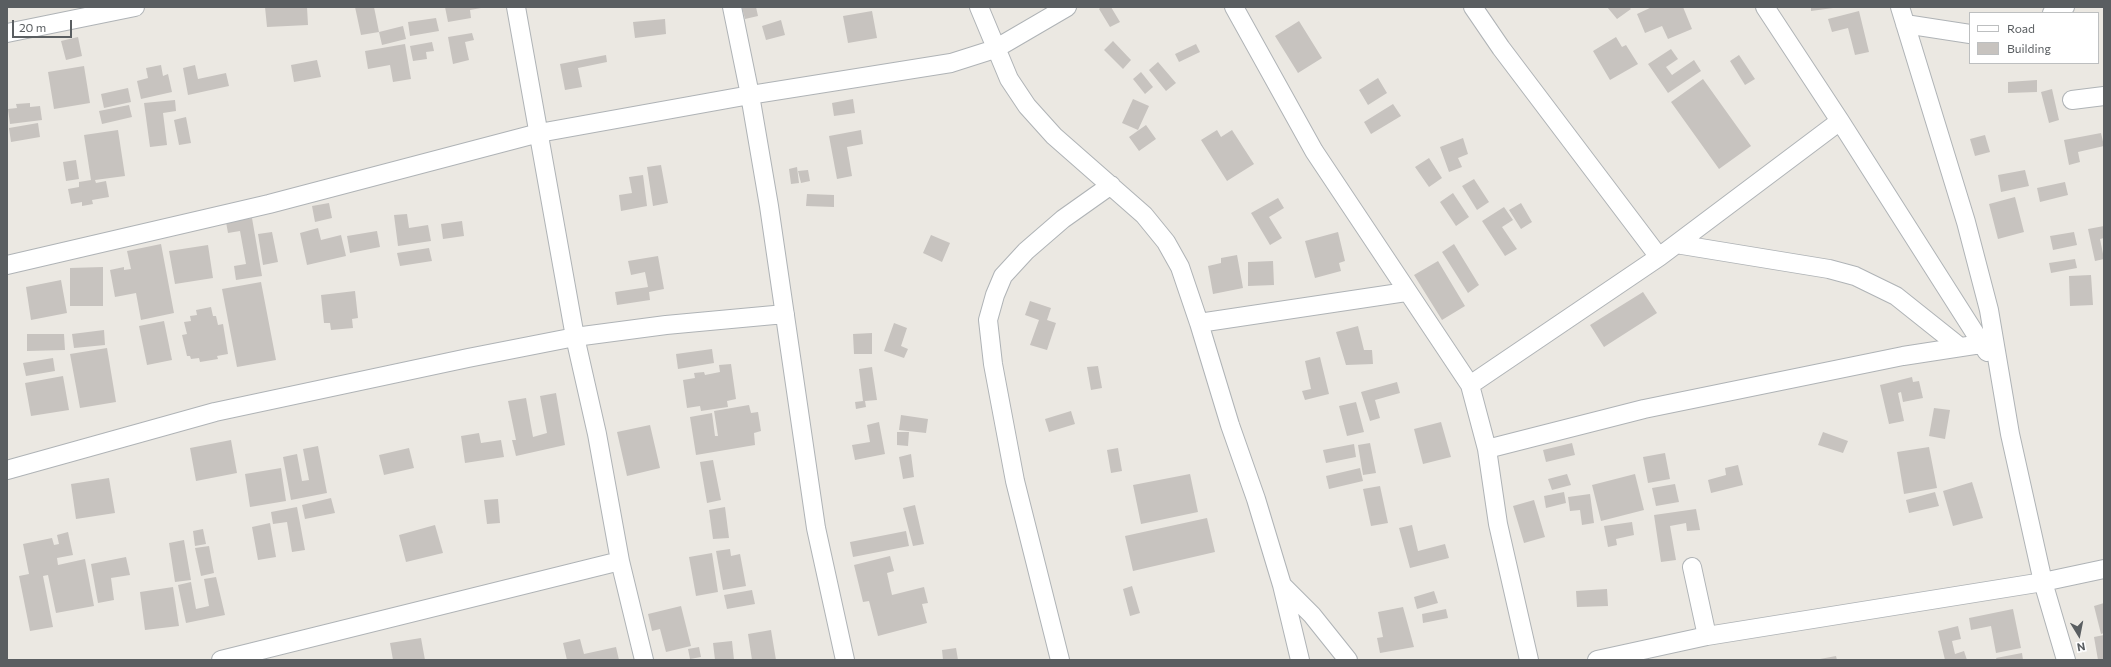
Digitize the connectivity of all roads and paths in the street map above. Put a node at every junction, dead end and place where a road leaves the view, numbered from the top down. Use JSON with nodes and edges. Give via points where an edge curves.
{"nodes":[{"id":1,"x":134,"y":7,"type":"edge"},
{"id":2,"x":516,"y":7,"type":"edge"},
{"id":3,"x":732,"y":7,"type":"edge"},
{"id":4,"x":979,"y":7,"type":"edge"},
{"id":5,"x":1067,"y":7,"type":"edge"},
{"id":6,"x":1234,"y":7,"type":"edge"},
{"id":7,"x":1473,"y":7,"type":"edge"},
{"id":8,"x":1765,"y":7,"type":"edge"},
{"id":9,"x":1900,"y":7,"type":"edge"},
{"id":10,"x":2065,"y":7,"type":"edge"},
{"id":11,"x":2054,"y":12,"type":"edge"},
{"id":12,"x":1905,"y":24,"type":"junction"},
{"id":13,"x":7,"y":33,"type":"edge"},
{"id":14,"x":1969,"y":34,"type":"edge"},
{"id":15,"x":996,"y":49,"type":"junction"},
{"id":16,"x":750,"y":94,"type":"junction"},
{"id":17,"x":2104,"y":96,"type":"edge"},
{"id":18,"x":2072,"y":100,"type":"dead end"},
{"id":19,"x":1840,"y":121,"type":"junction"},
{"id":20,"x":539,"y":133,"type":"junction"},
{"id":21,"x":1111,"y":185,"type":"junction"},
{"id":22,"x":1676,"y":244,"type":"junction"},
{"id":23,"x":1659,"y":257,"type":"junction"},
{"id":24,"x":7,"y":265,"type":"edge"},
{"id":25,"x":1406,"y":292,"type":"junction"},
{"id":26,"x":785,"y":314,"type":"junction"},
{"id":27,"x":1199,"y":323,"type":"junction"},
{"id":28,"x":575,"y":337,"type":"junction"},
{"id":29,"x":1981,"y":344,"type":"junction"},
{"id":30,"x":1960,"y":347,"type":"junction"},
{"id":31,"x":1999,"y":366,"type":"junction"},
{"id":32,"x":1470,"y":385,"type":"junction"},
{"id":33,"x":1487,"y":449,"type":"junction"},
{"id":34,"x":7,"y":470,"type":"edge"},
{"id":35,"x":620,"y":561,"type":"junction"},
{"id":36,"x":1692,"y":568,"type":"dead end"},
{"id":37,"x":2104,"y":569,"type":"edge"},
{"id":38,"x":2043,"y":582,"type":"junction"},
{"id":39,"x":1282,"y":585,"type":"junction"},
{"id":40,"x":1707,"y":636,"type":"junction"},
{"id":41,"x":221,"y":660,"type":"edge"},
{"id":42,"x":644,"y":660,"type":"edge"},
{"id":43,"x":845,"y":660,"type":"edge"},
{"id":44,"x":1060,"y":660,"type":"edge"},
{"id":45,"x":1300,"y":660,"type":"edge"},
{"id":46,"x":1348,"y":660,"type":"edge"},
{"id":47,"x":1529,"y":660,"type":"edge"},
{"id":48,"x":1597,"y":660,"type":"edge"},
{"id":49,"x":2066,"y":660,"type":"edge"}],
"edges":[{"from":1,"to":13,"type":"street"},
{"from":2,"to":20,"type":"street"},
{"from":3,"to":16,"type":"street"},
{"from":4,"to":15,"type":"street"},
{"from":5,"to":15,"type":"street"},
{"from":6,"to":25,"type":"street","via":[[1314,150]]},
{"from":7,"to":23,"type":"street","via":[[1501,48]]},
{"from":8,"to":19,"type":"street"},
{"from":9,"to":12,"type":"street"},
{"from":10,"to":11,"type":"street"},
{"from":12,"to":14,"type":"street"},
{"from":12,"to":31,"type":"street","via":[[1966,222],[1989,310]]},
{"from":15,"to":16,"type":"street","via":[[944,64]]},
{"from":15,"to":21,"type":"street","via":[[1009,79],[1027,106],[1054,136]]},
{"from":16,"to":20,"type":"street"},
{"from":16,"to":26,"type":"street"},
{"from":17,"to":18,"type":"street"},
{"from":19,"to":22,"type":"street"},
{"from":19,"to":29,"type":"street"},
{"from":20,"to":24,"type":"street","via":[[269,204]]},
{"from":20,"to":28,"type":"street"},
{"from":21,"to":27,"type":"street","via":[[1144,215],[1166,242],[1180,267]]},
{"from":21,"to":44,"type":"street","via":[[1063,219],[1026,251],[1003,276],[988,320],[993,364],[1015,481]]},
{"from":22,"to":23,"type":"street"},
{"from":22,"to":30,"type":"street","via":[[1829,269],[1855,276],[1896,296]]},
{"from":23,"to":32,"type":"street"},
{"from":25,"to":27,"type":"street"},
{"from":25,"to":32,"type":"street"},
{"from":26,"to":28,"type":"street","via":[[666,325]]},
{"from":26,"to":43,"type":"street","via":[[816,528]]},
{"from":27,"to":39,"type":"street"},
{"from":28,"to":34,"type":"street","via":[[215,412]]},
{"from":28,"to":35,"type":"street","via":[[597,434]]},
{"from":29,"to":30,"type":"street"},
{"from":29,"to":31,"type":"street"},
{"from":30,"to":33,"type":"street","via":[[1903,356],[1644,409]]},
{"from":31,"to":38,"type":"street","via":[[2010,434]]},
{"from":32,"to":33,"type":"street"},
{"from":33,"to":47,"type":"street","via":[[1498,524]]},
{"from":35,"to":41,"type":"street"},
{"from":35,"to":42,"type":"street"},
{"from":36,"to":40,"type":"street"},
{"from":37,"to":38,"type":"street"},
{"from":38,"to":40,"type":"street"},
{"from":38,"to":49,"type":"street"},
{"from":39,"to":45,"type":"street"},
{"from":39,"to":46,"type":"street","via":[[1312,615]]},
{"from":40,"to":48,"type":"street"}]}
